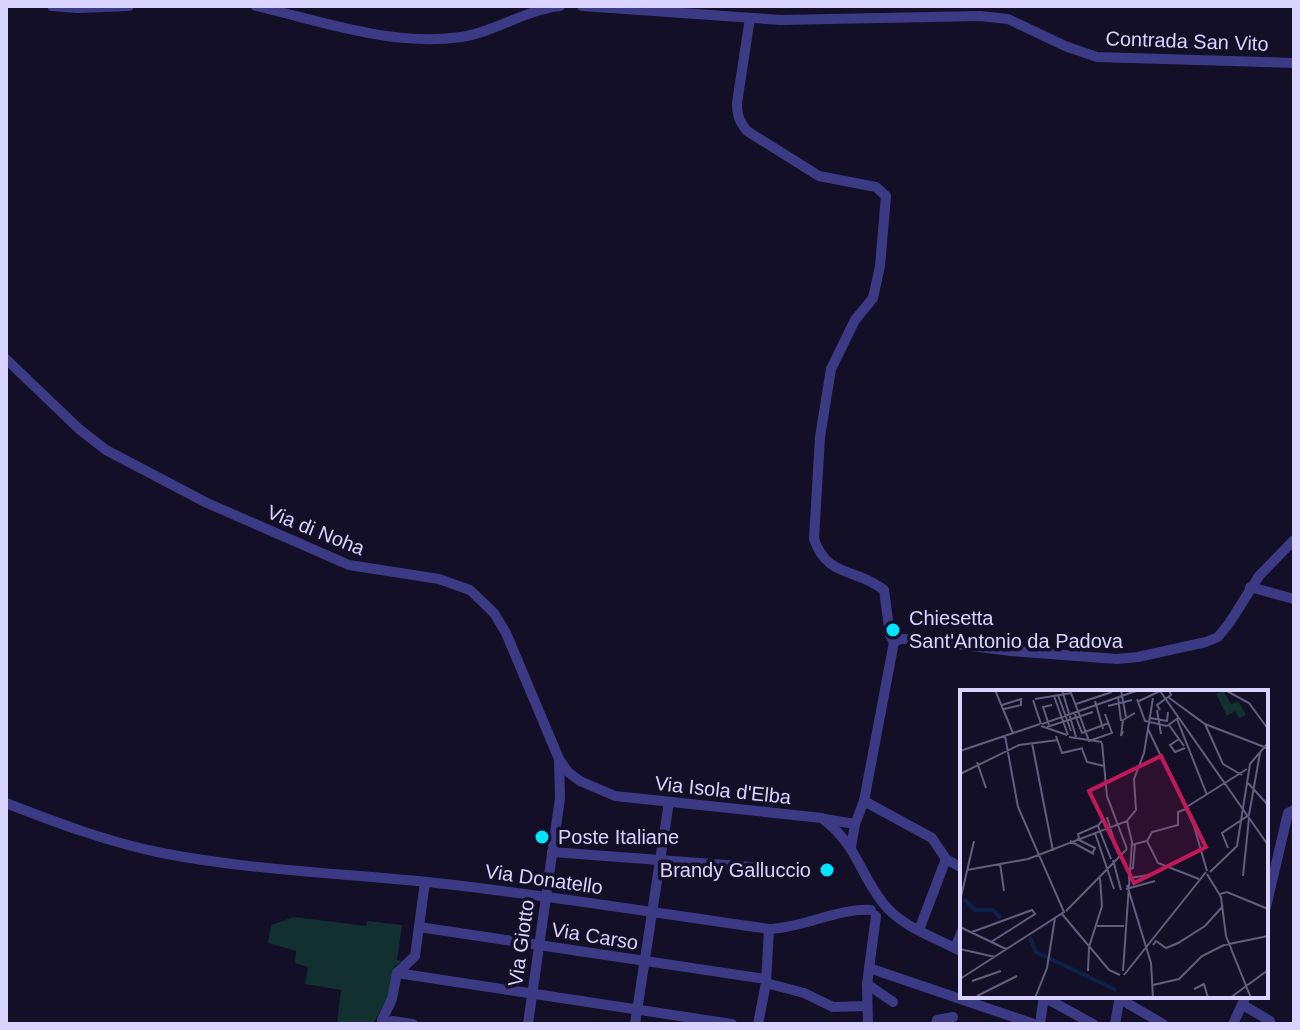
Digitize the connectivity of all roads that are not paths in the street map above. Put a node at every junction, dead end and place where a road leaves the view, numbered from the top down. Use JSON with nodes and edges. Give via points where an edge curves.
{"nodes":[{"id":1,"x":52,"y":6,"type":"edge"},
{"id":2,"x":129,"y":6,"type":"edge"},
{"id":3,"x":256,"y":6,"type":"edge"},
{"id":4,"x":560,"y":6,"type":"edge"},
{"id":5,"x":582,"y":6,"type":"edge"},
{"id":6,"x":726,"y":11,"type":"edge"},
{"id":7,"x":750,"y":18,"type":"junction"},
{"id":8,"x":1294,"y":63,"type":"edge"},
{"id":9,"x":6,"y":359,"type":"edge"},
{"id":10,"x":1294,"y":540,"type":"edge"},
{"id":11,"x":1250,"y":587,"type":"junction"},
{"id":12,"x":1294,"y":599,"type":"edge"},
{"id":13,"x":894,"y":642,"type":"junction"},
{"id":14,"x":559,"y":759,"type":"junction"},
{"id":15,"x":580,"y":781,"type":"junction"},
{"id":16,"x":560,"y":798,"type":"junction"},
{"id":17,"x":864,"y":801,"type":"junction"},
{"id":18,"x":669,"y":802,"type":"junction"},
{"id":19,"x":6,"y":803,"type":"edge"},
{"id":20,"x":1294,"y":810,"type":"edge"},
{"id":21,"x":822,"y":818,"type":"junction"},
{"id":22,"x":855,"y":824,"type":"junction"},
{"id":23,"x":851,"y":847,"type":"junction"},
{"id":24,"x":552,"y":852,"type":"junction"},
{"id":25,"x":946,"y":859,"type":"junction"},
{"id":26,"x":660,"y":860,"type":"junction"},
{"id":27,"x":753,"y":867,"type":"dead end"},
{"id":28,"x":960,"y":867,"type":"edge"},
{"id":29,"x":425,"y":882,"type":"junction"},
{"id":30,"x":546,"y":895,"type":"junction"},
{"id":31,"x":1268,"y":898,"type":"edge"},
{"id":32,"x":880,"y":911,"type":"junction"},
{"id":33,"x":652,"y":912,"type":"junction"},
{"id":34,"x":419,"y":927,"type":"junction"},
{"id":35,"x":769,"y":929,"type":"junction"},
{"id":36,"x":919,"y":930,"type":"junction"},
{"id":37,"x":539,"y":946,"type":"junction"},
{"id":38,"x":958,"y":950,"type":"edge"},
{"id":39,"x":645,"y":962,"type":"junction"},
{"id":40,"x":869,"y":968,"type":"junction"},
{"id":41,"x":397,"y":973,"type":"junction"},
{"id":42,"x":766,"y":981,"type":"junction"},
{"id":43,"x":867,"y":984,"type":"junction"},
{"id":44,"x":960,"y":994,"type":"edge"},
{"id":45,"x":532,"y":995,"type":"junction"},
{"id":46,"x":1043,"y":998,"type":"edge"},
{"id":47,"x":1046,"y":998,"type":"edge"},
{"id":48,"x":1120,"y":998,"type":"edge"},
{"id":49,"x":986,"y":1001,"type":"edge"},
{"id":50,"x":1244,"y":1001,"type":"edge"},
{"id":51,"x":893,"y":1002,"type":"dead end"},
{"id":52,"x":867,"y":1006,"type":"junction"},
{"id":53,"x":636,"y":1010,"type":"junction"},
{"id":54,"x":953,"y":1017,"type":"dead end"},
{"id":55,"x":1072,"y":1018,"type":"edge"},
{"id":56,"x":692,"y":1021,"type":"edge"},
{"id":57,"x":387,"y":1022,"type":"edge"},
{"id":58,"x":1089,"y":1023,"type":"edge"},
{"id":59,"x":1158,"y":1023,"type":"edge"},
{"id":60,"x":413,"y":1024,"type":"edge"},
{"id":61,"x":528,"y":1024,"type":"edge"},
{"id":62,"x":635,"y":1024,"type":"edge"},
{"id":63,"x":732,"y":1024,"type":"edge"},
{"id":64,"x":758,"y":1024,"type":"edge"},
{"id":65,"x":868,"y":1024,"type":"edge"},
{"id":66,"x":936,"y":1024,"type":"edge"},
{"id":67,"x":1034,"y":1024,"type":"edge"},
{"id":68,"x":1040,"y":1024,"type":"edge"},
{"id":69,"x":1115,"y":1024,"type":"edge"},
{"id":70,"x":1233,"y":1024,"type":"edge"},
{"id":71,"x":1269,"y":1024,"type":"edge"}],
"edges":[{"from":1,"to":2,"type":"street"},
{"from":3,"to":4,"type":"street","via":[[414,39],[462,37]]},
{"from":5,"to":6,"type":"street","name":"Contrada San Vito"},
{"from":6,"to":7,"type":"street","name":"Contrada San Vito"},
{"from":7,"to":8,"type":"street","name":"Contrada San Vito","via":[[980,16],[1008,19],[1097,57]]},
{"from":7,"to":13,"type":"street","via":[[737,103],[740,123],[819,176],[876,187],[886,196],[873,298],[855,320],[831,369],[820,437],[814,539],[819,554],[837,569],[884,590]]},
{"from":9,"to":14,"type":"street","name":"Via di Noha","via":[[106,450],[207,503],[349,565],[439,579],[470,590],[506,633]]},
{"from":10,"to":11,"type":"street"},
{"from":11,"to":12,"type":"street"},
{"from":11,"to":13,"type":"street","via":[[1218,637],[1138,657],[1011,651],[914,639]]},
{"from":13,"to":17,"type":"street"},
{"from":14,"to":15,"type":"street","name":"Via Isola d'Elba"},
{"from":14,"to":16,"type":"street","name":"Via Giotto"},
{"from":15,"to":16,"type":"street"},
{"from":15,"to":18,"type":"street","name":"Via Isola d'Elba","via":[[615,796]]},
{"from":16,"to":24,"type":"street","name":"Via Giotto"},
{"from":17,"to":22,"type":"street"},
{"from":17,"to":25,"type":"street","via":[[932,838]]},
{"from":18,"to":21,"type":"street","name":"Via Isola d'Elba"},
{"from":18,"to":26,"type":"street"},
{"from":19,"to":29,"type":"street","name":"Via Donatello","via":[[111,840],[209,861]]},
{"from":20,"to":31,"type":"street","via":[[1288,813]]},
{"from":21,"to":22,"type":"street","name":"Via Isola d'Elba"},
{"from":21,"to":23,"type":"street"},
{"from":22,"to":23,"type":"street"},
{"from":23,"to":32,"type":"street"},
{"from":24,"to":26,"type":"street"},
{"from":24,"to":30,"type":"street","name":"Via Giotto"},
{"from":25,"to":28,"type":"street"},
{"from":25,"to":36,"type":"street"},
{"from":26,"to":27,"type":"street"},
{"from":26,"to":33,"type":"street"},
{"from":29,"to":30,"type":"street","name":"Via Donatello"},
{"from":29,"to":34,"type":"street"},
{"from":30,"to":33,"type":"street","name":"Via Donatello"},
{"from":30,"to":37,"type":"street","name":"Via Giotto"},
{"from":32,"to":35,"type":"street","name":"Via Donatello","via":[[858,910]]},
{"from":32,"to":36,"type":"street"},
{"from":32,"to":40,"type":"street"},
{"from":33,"to":35,"type":"street","name":"Via Donatello"},
{"from":33,"to":39,"type":"street"},
{"from":34,"to":37,"type":"street","name":"Via Carso"},
{"from":34,"to":41,"type":"street","via":[[415,956]]},
{"from":35,"to":42,"type":"street"},
{"from":36,"to":38,"type":"street"},
{"from":37,"to":39,"type":"street","name":"Via Carso"},
{"from":37,"to":45,"type":"street","name":"Via Giotto"},
{"from":39,"to":42,"type":"street","name":"Via Carso"},
{"from":39,"to":53,"type":"street"},
{"from":40,"to":43,"type":"street"},
{"from":40,"to":44,"type":"street"},
{"from":41,"to":45,"type":"street"},
{"from":41,"to":57,"type":"street"},
{"from":42,"to":52,"type":"street","name":"Via Carso","via":[[833,1007]]},
{"from":42,"to":64,"type":"street"},
{"from":43,"to":51,"type":"street"},
{"from":43,"to":52,"type":"street"},
{"from":45,"to":53,"type":"street"},
{"from":45,"to":61,"type":"street","name":"Via Giotto"},
{"from":46,"to":68,"type":"street"},
{"from":47,"to":55,"type":"street"},
{"from":48,"to":59,"type":"street"},
{"from":48,"to":69,"type":"street"},
{"from":49,"to":67,"type":"street"},
{"from":50,"to":70,"type":"street"},
{"from":50,"to":71,"type":"street"},
{"from":52,"to":65,"type":"street"},
{"from":53,"to":56,"type":"street"},
{"from":53,"to":62,"type":"street"},
{"from":54,"to":66,"type":"street"},
{"from":55,"to":58,"type":"street"},
{"from":56,"to":63,"type":"street"},
{"from":57,"to":60,"type":"street"}]}
